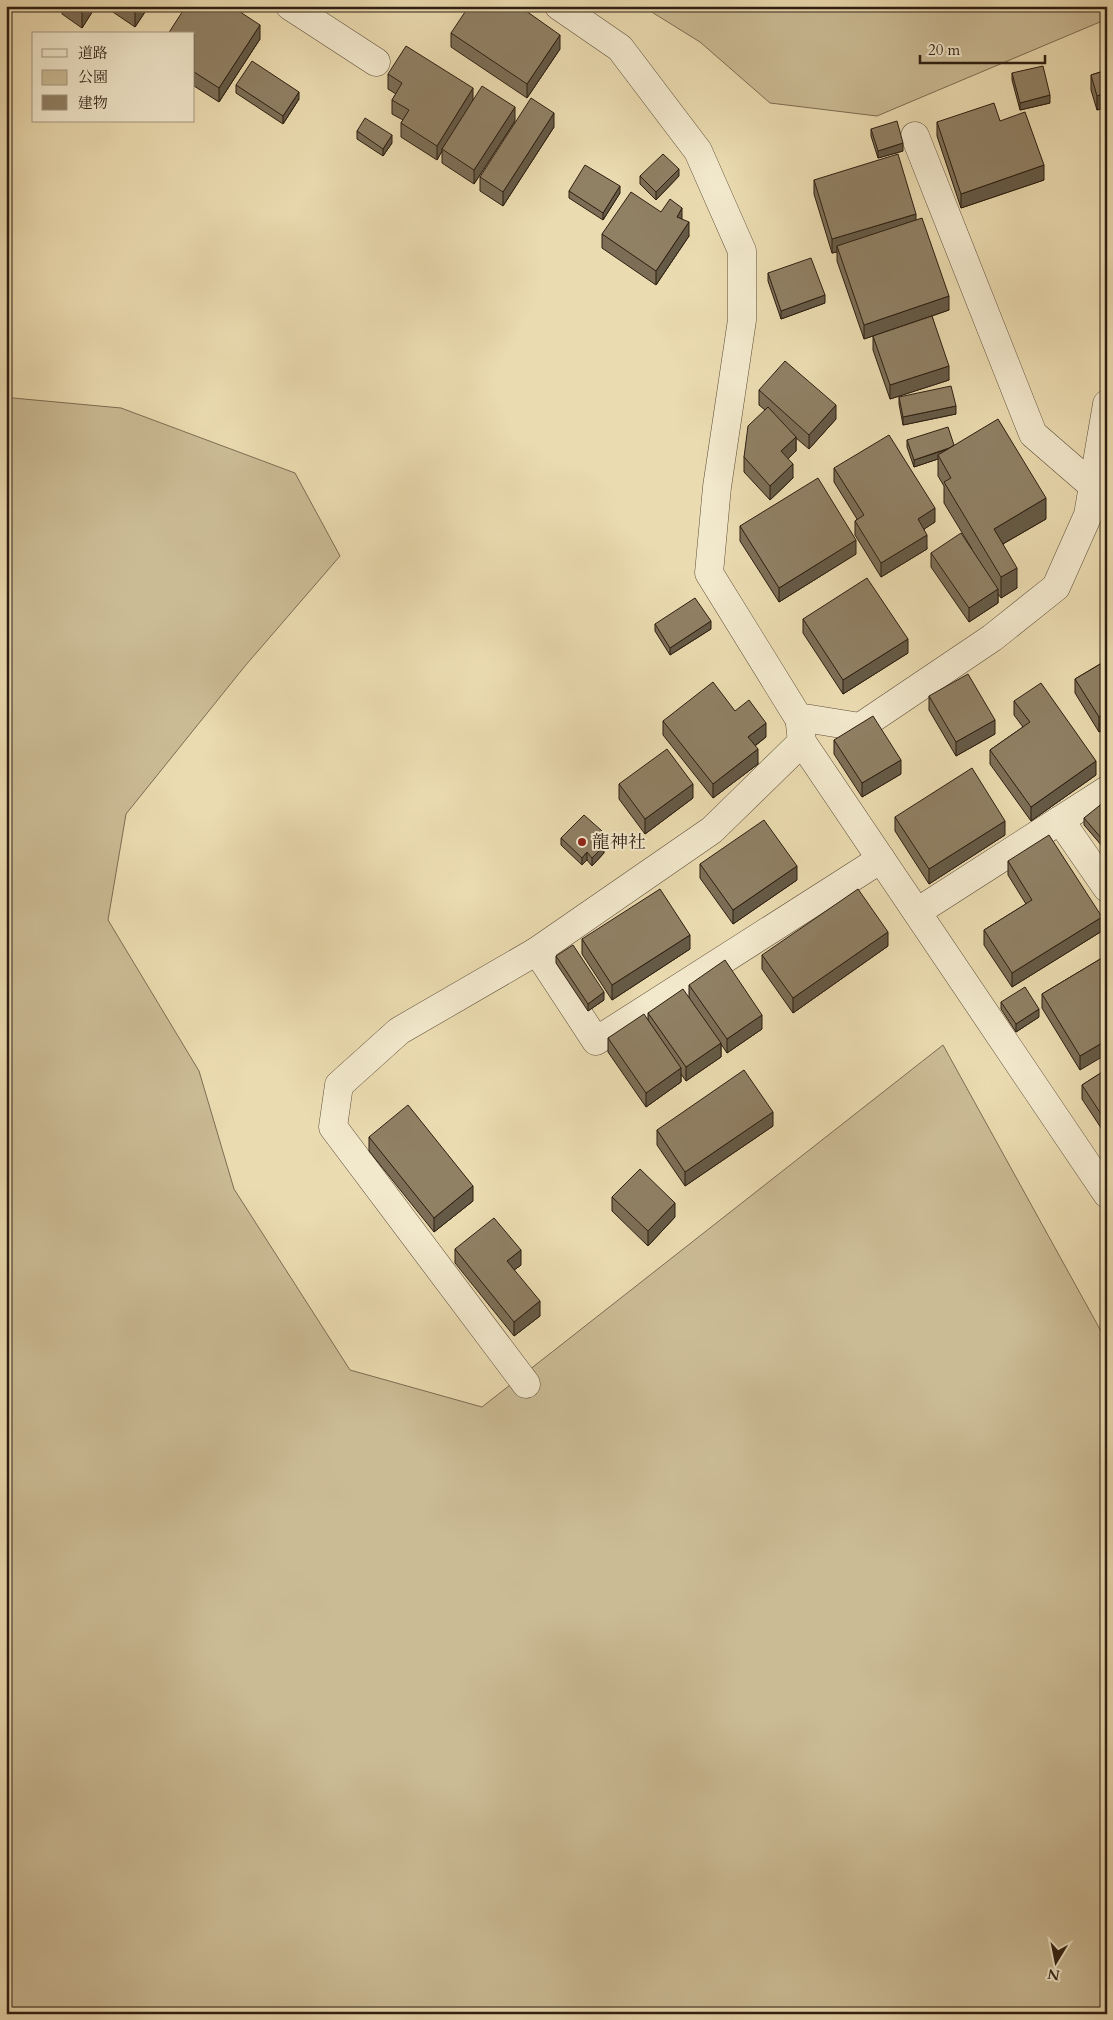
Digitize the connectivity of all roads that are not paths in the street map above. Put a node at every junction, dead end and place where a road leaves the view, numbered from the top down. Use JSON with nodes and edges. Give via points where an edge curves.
{"nodes":[{"id":1,"x":290,"y":6,"type":"edge"},
{"id":2,"x":559,"y":6,"type":"edge"},
{"id":3,"x":376,"y":62,"type":"dead end"},
{"id":4,"x":915,"y":136,"type":"dead end"},
{"id":5,"x":1107,"y":404,"type":"edge"},
{"id":6,"x":1093,"y":486,"type":"junction"},
{"id":7,"x":800,"y":729,"type":"junction"},
{"id":8,"x":1107,"y":790,"type":"edge"},
{"id":9,"x":1060,"y":820,"type":"junction"},
{"id":10,"x":880,"y":859,"type":"junction"},
{"id":11,"x":1107,"y":888,"type":"edge"},
{"id":12,"x":916,"y":912,"type":"junction"},
{"id":13,"x":537,"y":952,"type":"junction"},
{"id":14,"x":1107,"y":1194,"type":"edge"},
{"id":15,"x":526,"y":1384,"type":"dead end"}],
"edges":[{"from":1,"to":3,"type":"street"},
{"from":2,"to":7,"type":"street","via":[[620,48],[698,151],[742,251],[742,320],[717,486],[708,573]]},
{"from":4,"to":6,"type":"street","via":[[1033,434]]},
{"from":5,"to":6,"type":"street"},
{"from":6,"to":7,"type":"street","via":[[1088,516],[1056,587],[992,638],[860,727]]},
{"from":7,"to":10,"type":"street"},
{"from":7,"to":13,"type":"street","via":[[712,830]]},
{"from":8,"to":9,"type":"street"},
{"from":9,"to":11,"type":"street"},
{"from":9,"to":12,"type":"street"},
{"from":10,"to":12,"type":"street"},
{"from":10,"to":13,"type":"street","via":[[596,1040]]},
{"from":12,"to":14,"type":"street"},
{"from":13,"to":15,"type":"street","via":[[399,1031],[339,1085],[334,1127]]}]}
